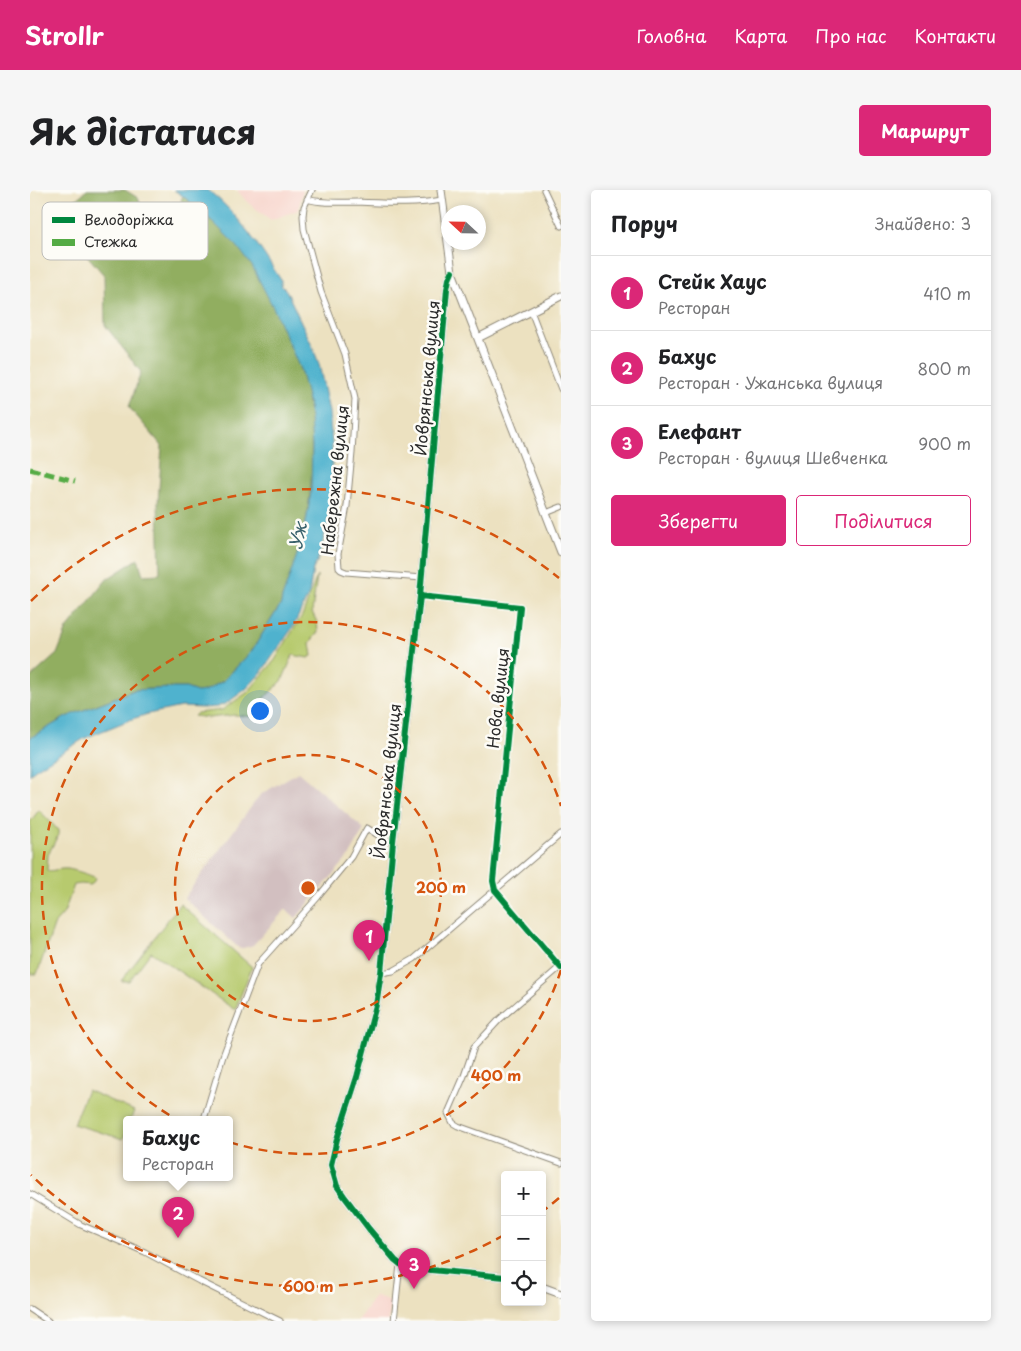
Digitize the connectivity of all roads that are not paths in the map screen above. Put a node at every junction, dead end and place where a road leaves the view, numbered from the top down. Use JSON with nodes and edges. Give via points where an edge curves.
{"nodes":[{"id":1,"x":312,"y":190,"type":"edge"},
{"id":2,"x":441,"y":190,"type":"edge"},
{"id":3,"x":544,"y":190,"type":"edge"},
{"id":4,"x":307,"y":199,"type":"junction"},
{"id":5,"x":442,"y":200,"type":"junction"},
{"id":6,"x":561,"y":226,"type":"edge"},
{"id":7,"x":452,"y":272,"type":"junction"},
{"id":8,"x":561,"y":296,"type":"edge"},
{"id":9,"x":531,"y":311,"type":"junction"},
{"id":10,"x":478,"y":338,"type":"junction"},
{"id":11,"x":561,"y":389,"type":"edge"},
{"id":12,"x":561,"y":507,"type":"edge"},
{"id":13,"x":546,"y":513,"type":"junction"},
{"id":14,"x":561,"y":552,"type":"edge"},
{"id":15,"x":422,"y":578,"type":"junction"},
{"id":16,"x":420,"y":596,"type":"junction"},
{"id":17,"x":561,"y":834,"type":"edge"},
{"id":18,"x":393,"y":842,"type":"junction"},
{"id":19,"x":495,"y":890,"type":"junction"},
{"id":20,"x":561,"y":968,"type":"edge"},
{"id":21,"x":381,"y":973,"type":"junction"},
{"id":22,"x":205,"y":1116,"type":"edge"},
{"id":23,"x":561,"y":1163,"type":"edge"},
{"id":24,"x":30,"y":1194,"type":"edge"},
{"id":25,"x":400,"y":1264,"type":"junction"},
{"id":26,"x":501,"y":1277,"type":"edge"},
{"id":27,"x":546,"y":1288,"type":"edge"},
{"id":28,"x":561,"y":1294,"type":"edge"},
{"id":29,"x":30,"y":1309,"type":"edge"},
{"id":30,"x":48,"y":1321,"type":"edge"},
{"id":31,"x":280,"y":1321,"type":"edge"},
{"id":32,"x":394,"y":1321,"type":"edge"}],
"edges":[{"from":1,"to":4,"type":"street","name":"Набережна вулиця"},
{"from":2,"to":5,"type":"street"},
{"from":3,"to":6,"type":"street"},
{"from":4,"to":5,"type":"street","via":[[374,203]]},
{"from":4,"to":15,"type":"street","name":"Набережна вулиця","via":[[304,229],[321,292],[345,354],[355,399],[339,568],[346,572]]},
{"from":5,"to":7,"type":"street"},
{"from":7,"to":10,"type":"street"},
{"from":7,"to":15,"type":"street","name":"Йоврянська вулиця","via":[[447,289]]},
{"from":8,"to":9,"type":"street"},
{"from":9,"to":10,"type":"street"},
{"from":9,"to":11,"type":"street"},
{"from":10,"to":13,"type":"street"},
{"from":12,"to":13,"type":"street"},
{"from":13,"to":14,"type":"street"},
{"from":15,"to":16,"type":"street","name":"Йоврянська вулиця"},
{"from":16,"to":18,"type":"street","name":"Йоврянська вулиця"},
{"from":16,"to":19,"type":"street","name":"Нова вулиця","via":[[520,607],[493,880]]},
{"from":17,"to":19,"type":"street"},
{"from":18,"to":21,"type":"street","name":"Йоврянська вулиця"},
{"from":18,"to":22,"type":"street","via":[[367,828],[346,864],[258,964],[223,1056]]},
{"from":19,"to":20,"type":"street"},
{"from":19,"to":21,"type":"street","via":[[414,959],[393,972]]},
{"from":20,"to":23,"type":"street","via":[[500,1019],[474,1047],[448,1113],[458,1126]]},
{"from":21,"to":25,"type":"street","name":"Йоврянська вулиця","via":[[376,1005],[331,1166],[344,1196]]},
{"from":24,"to":31,"type":"street","via":[[81,1224],[145,1252]]},
{"from":25,"to":26,"type":"street"},
{"from":25,"to":32,"type":"street"},
{"from":27,"to":28,"type":"street"},
{"from":29,"to":30,"type":"street"}]}
